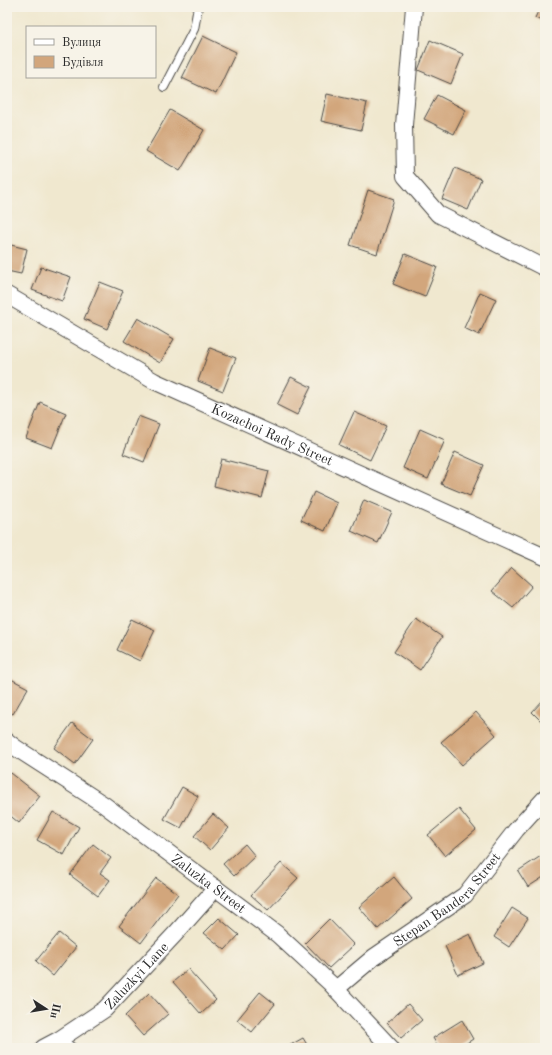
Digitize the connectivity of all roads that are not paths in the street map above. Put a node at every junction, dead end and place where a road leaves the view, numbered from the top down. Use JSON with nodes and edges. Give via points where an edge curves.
{"nodes":[{"id":1,"x":198,"y":7,"type":"edge"},
{"id":2,"x":414,"y":7,"type":"edge"},
{"id":3,"x":164,"y":87,"type":"dead end"},
{"id":4,"x":545,"y":268,"type":"edge"},
{"id":5,"x":7,"y":295,"type":"edge"},
{"id":6,"x":545,"y":557,"type":"edge"},
{"id":7,"x":7,"y":741,"type":"edge"},
{"id":8,"x":545,"y":798,"type":"edge"},
{"id":9,"x":216,"y":888,"type":"junction"},
{"id":10,"x":336,"y":989,"type":"junction"},
{"id":11,"x":66,"y":1044,"type":"edge"},
{"id":12,"x":43,"y":1048,"type":"edge"},
{"id":13,"x":391,"y":1048,"type":"edge"}],
"edges":[{"from":1,"to":3,"type":"lane","via":[[194,29]]},
{"from":2,"to":4,"type":"street","via":[[404,125],[405,176],[438,214]]},
{"from":5,"to":6,"type":"street","name":"Kozachoi Rady Street","via":[[154,381]]},
{"from":7,"to":9,"type":"street","name":"Zaluzka Street","via":[[103,804]]},
{"from":8,"to":10,"type":"street","name":"Stepan Bandera Street","via":[[516,830],[465,895],[374,957]]},
{"from":9,"to":10,"type":"street","name":"Zaluzka Street","via":[[277,934]]},
{"from":9,"to":11,"type":"street","name":"Zaluzkyi Lane","via":[[105,1009]]},
{"from":10,"to":13,"type":"street","name":"Zaluzka Street"},
{"from":11,"to":12,"type":"street","name":"Zaluzkyi Lane"}]}
